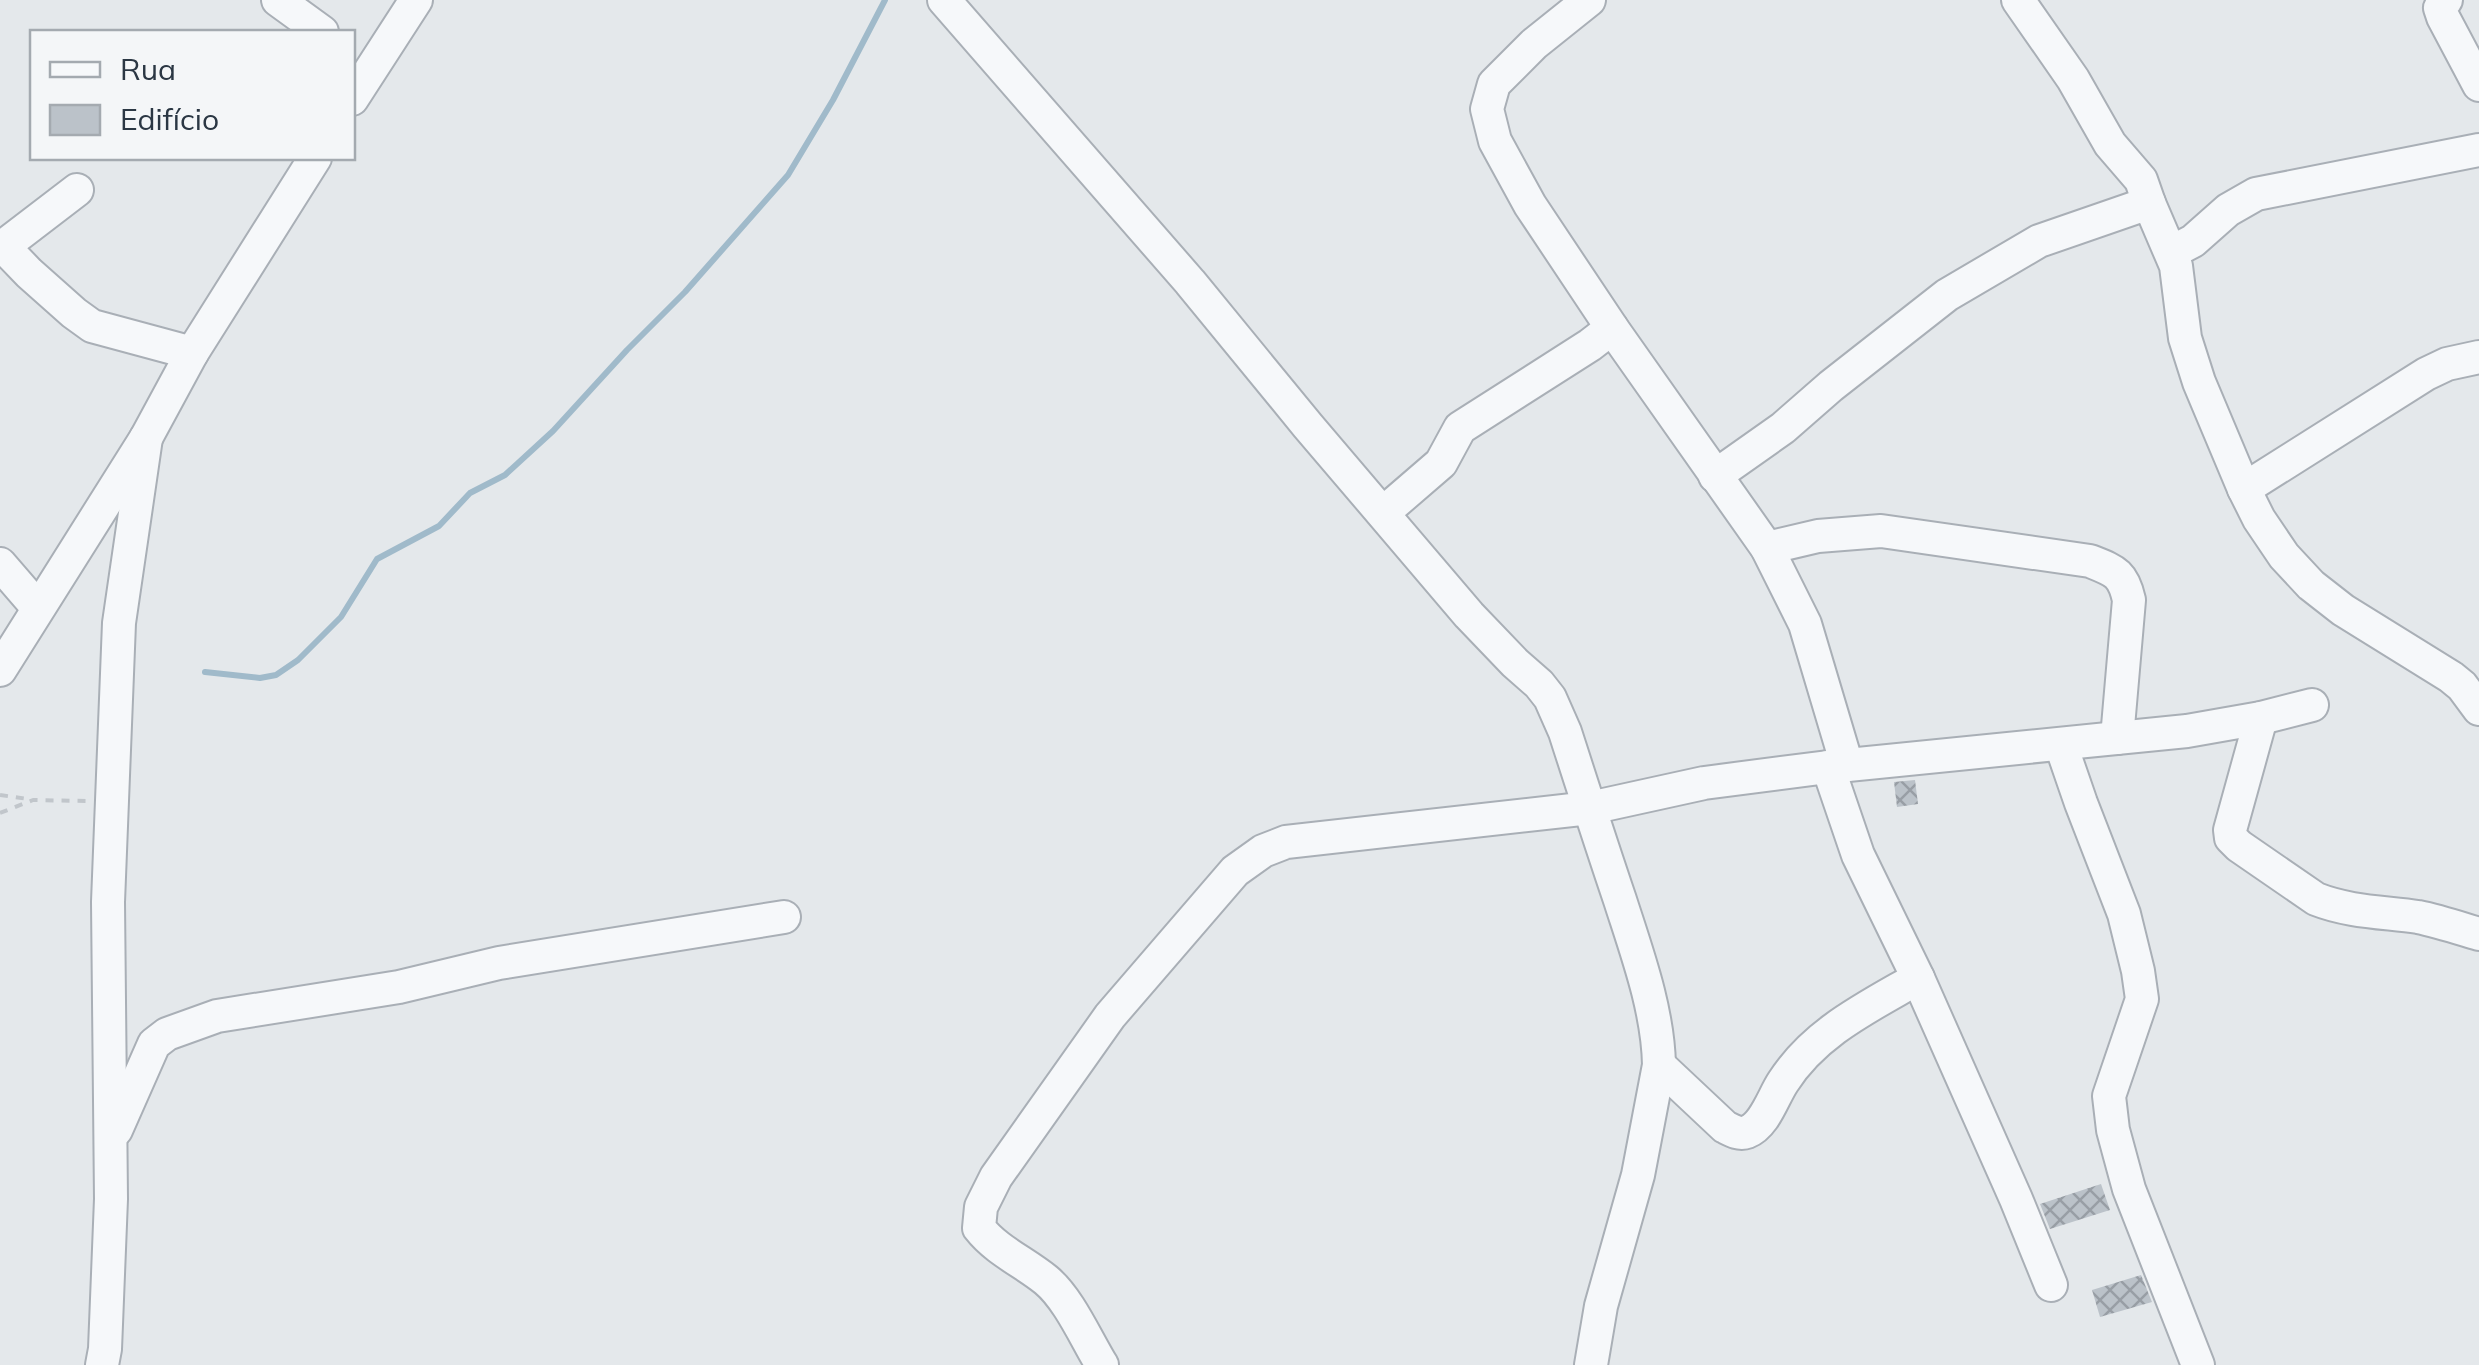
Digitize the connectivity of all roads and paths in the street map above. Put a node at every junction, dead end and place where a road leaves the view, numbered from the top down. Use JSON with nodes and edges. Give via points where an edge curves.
{"nodes":[{"id":1,"x":278,"y":0,"type":"edge"},
{"id":2,"x":416,"y":0,"type":"edge"},
{"id":3,"x":944,"y":0,"type":"edge"},
{"id":4,"x":1589,"y":0,"type":"edge"},
{"id":5,"x":2018,"y":0,"type":"edge"},
{"id":6,"x":2446,"y":0,"type":"edge"},
{"id":7,"x":319,"y":30,"type":"edge"},
{"id":8,"x":362,"y":62,"type":"edge"},
{"id":9,"x":2479,"y":86,"type":"edge"},
{"id":10,"x":355,"y":88,"type":"edge"},
{"id":11,"x":2479,"y":150,"type":"edge"},
{"id":12,"x":315,"y":160,"type":"edge"},
{"id":13,"x":77,"y":190,"type":"dead end"},
{"id":14,"x":2149,"y":203,"type":"junction"},
{"id":15,"x":2,"y":248,"type":"edge"},
{"id":16,"x":2172,"y":252,"type":"junction"},
{"id":17,"x":1612,"y":328,"type":"junction"},
{"id":18,"x":192,"y":353,"type":"junction"},
{"id":19,"x":2479,"y":357,"type":"edge"},
{"id":20,"x":146,"y":438,"type":"junction"},
{"id":21,"x":1715,"y":476,"type":"junction"},
{"id":22,"x":2244,"y":490,"type":"junction"},
{"id":23,"x":1383,"y":513,"type":"junction"},
{"id":24,"x":1767,"y":548,"type":"junction"},
{"id":25,"x":0,"y":564,"type":"edge"},
{"id":26,"x":38,"y":608,"type":"junction"},
{"id":27,"x":0,"y":670,"type":"edge"},
{"id":28,"x":2312,"y":705,"type":"dead end"},
{"id":29,"x":2479,"y":709,"type":"edge"},
{"id":30,"x":2261,"y":718,"type":"junction"},
{"id":31,"x":2117,"y":738,"type":"junction"},
{"id":32,"x":2061,"y":745,"type":"junction"},
{"id":33,"x":1838,"y":766,"type":"junction"},
{"id":34,"x":0,"y":795,"type":"edge"},
{"id":35,"x":33,"y":800,"type":"junction"},
{"id":36,"x":113,"y":801,"type":"junction"},
{"id":37,"x":1590,"y":808,"type":"junction"},
{"id":38,"x":0,"y":813,"type":"edge"},
{"id":39,"x":784,"y":917,"type":"dead end"},
{"id":40,"x":2479,"y":934,"type":"edge"},
{"id":41,"x":1918,"y":978,"type":"junction"},
{"id":42,"x":1659,"y":1065,"type":"junction"},
{"id":43,"x":110,"y":1144,"type":"junction"},
{"id":44,"x":2051,"y":1285,"type":"dead end"},
{"id":45,"x":108,"y":1360,"type":"edge"},
{"id":46,"x":1102,"y":1365,"type":"edge"},
{"id":47,"x":1591,"y":1365,"type":"edge"},
{"id":48,"x":2198,"y":1365,"type":"edge"}],
"edges":[{"from":1,"to":7,"type":"street"},
{"from":2,"to":8,"type":"street"},
{"from":3,"to":23,"type":"street"},
{"from":4,"to":17,"type":"street","via":[[1494,84],[1487,108],[1495,141],[1530,205]]},
{"from":5,"to":14,"type":"street","via":[[2110,144],[2141,180]]},
{"from":6,"to":9,"type":"street","via":[[2443,17]]},
{"from":8,"to":10,"type":"street"},
{"from":11,"to":16,"type":"street","via":[[2256,194]]},
{"from":12,"to":18,"type":"street"},
{"from":13,"to":15,"type":"street"},
{"from":14,"to":16,"type":"street"},
{"from":14,"to":21,"type":"street","via":[[2039,241],[1947,296]]},
{"from":15,"to":18,"type":"street","via":[[92,326]]},
{"from":16,"to":22,"type":"street","via":[[2185,338]]},
{"from":17,"to":21,"type":"street"},
{"from":17,"to":23,"type":"street","via":[[1460,428],[1441,463]]},
{"from":18,"to":20,"type":"street"},
{"from":19,"to":22,"type":"street","via":[[2426,374]]},
{"from":20,"to":26,"type":"street"},
{"from":20,"to":36,"type":"street","via":[[119,623]]},
{"from":21,"to":24,"type":"street"},
{"from":22,"to":29,"type":"street","via":[[2310,585],[2451,677]]},
{"from":23,"to":37,"type":"street","via":[[1550,698]]},
{"from":24,"to":31,"type":"street","via":[[1882,531],[2114,570],[2129,600]]},
{"from":24,"to":33,"type":"street","via":[[1805,624]]},
{"from":25,"to":26,"type":"street"},
{"from":26,"to":27,"type":"street"},
{"from":28,"to":30,"type":"street"},
{"from":30,"to":31,"type":"street"},
{"from":30,"to":40,"type":"street","via":[[2230,830],[2239,846],[2327,904]]},
{"from":31,"to":32,"type":"street"},
{"from":32,"to":33,"type":"street"},
{"from":32,"to":48,"type":"street","via":[[2124,914],[2142,998],[2109,1096],[2113,1130],[2129,1189]]},
{"from":33,"to":37,"type":"street","via":[[1704,783]]},
{"from":33,"to":41,"type":"street","via":[[1858,855]]},
{"from":34,"to":35,"type":"path"},
{"from":35,"to":36,"type":"path"},
{"from":35,"to":38,"type":"path"},
{"from":36,"to":43,"type":"street"},
{"from":37,"to":42,"type":"street","via":[[1636,949]]},
{"from":37,"to":46,"type":"street","via":[[1286,842],[1236,871],[1110,1016],[981,1208],[979,1228],[1047,1280]]},
{"from":39,"to":43,"type":"street","via":[[217,1016],[154,1044]]},
{"from":41,"to":42,"type":"street","via":[[1821,1038],[1747,1132],[1724,1127]]},
{"from":41,"to":44,"type":"street"},
{"from":42,"to":47,"type":"street"},
{"from":43,"to":45,"type":"street"}]}
